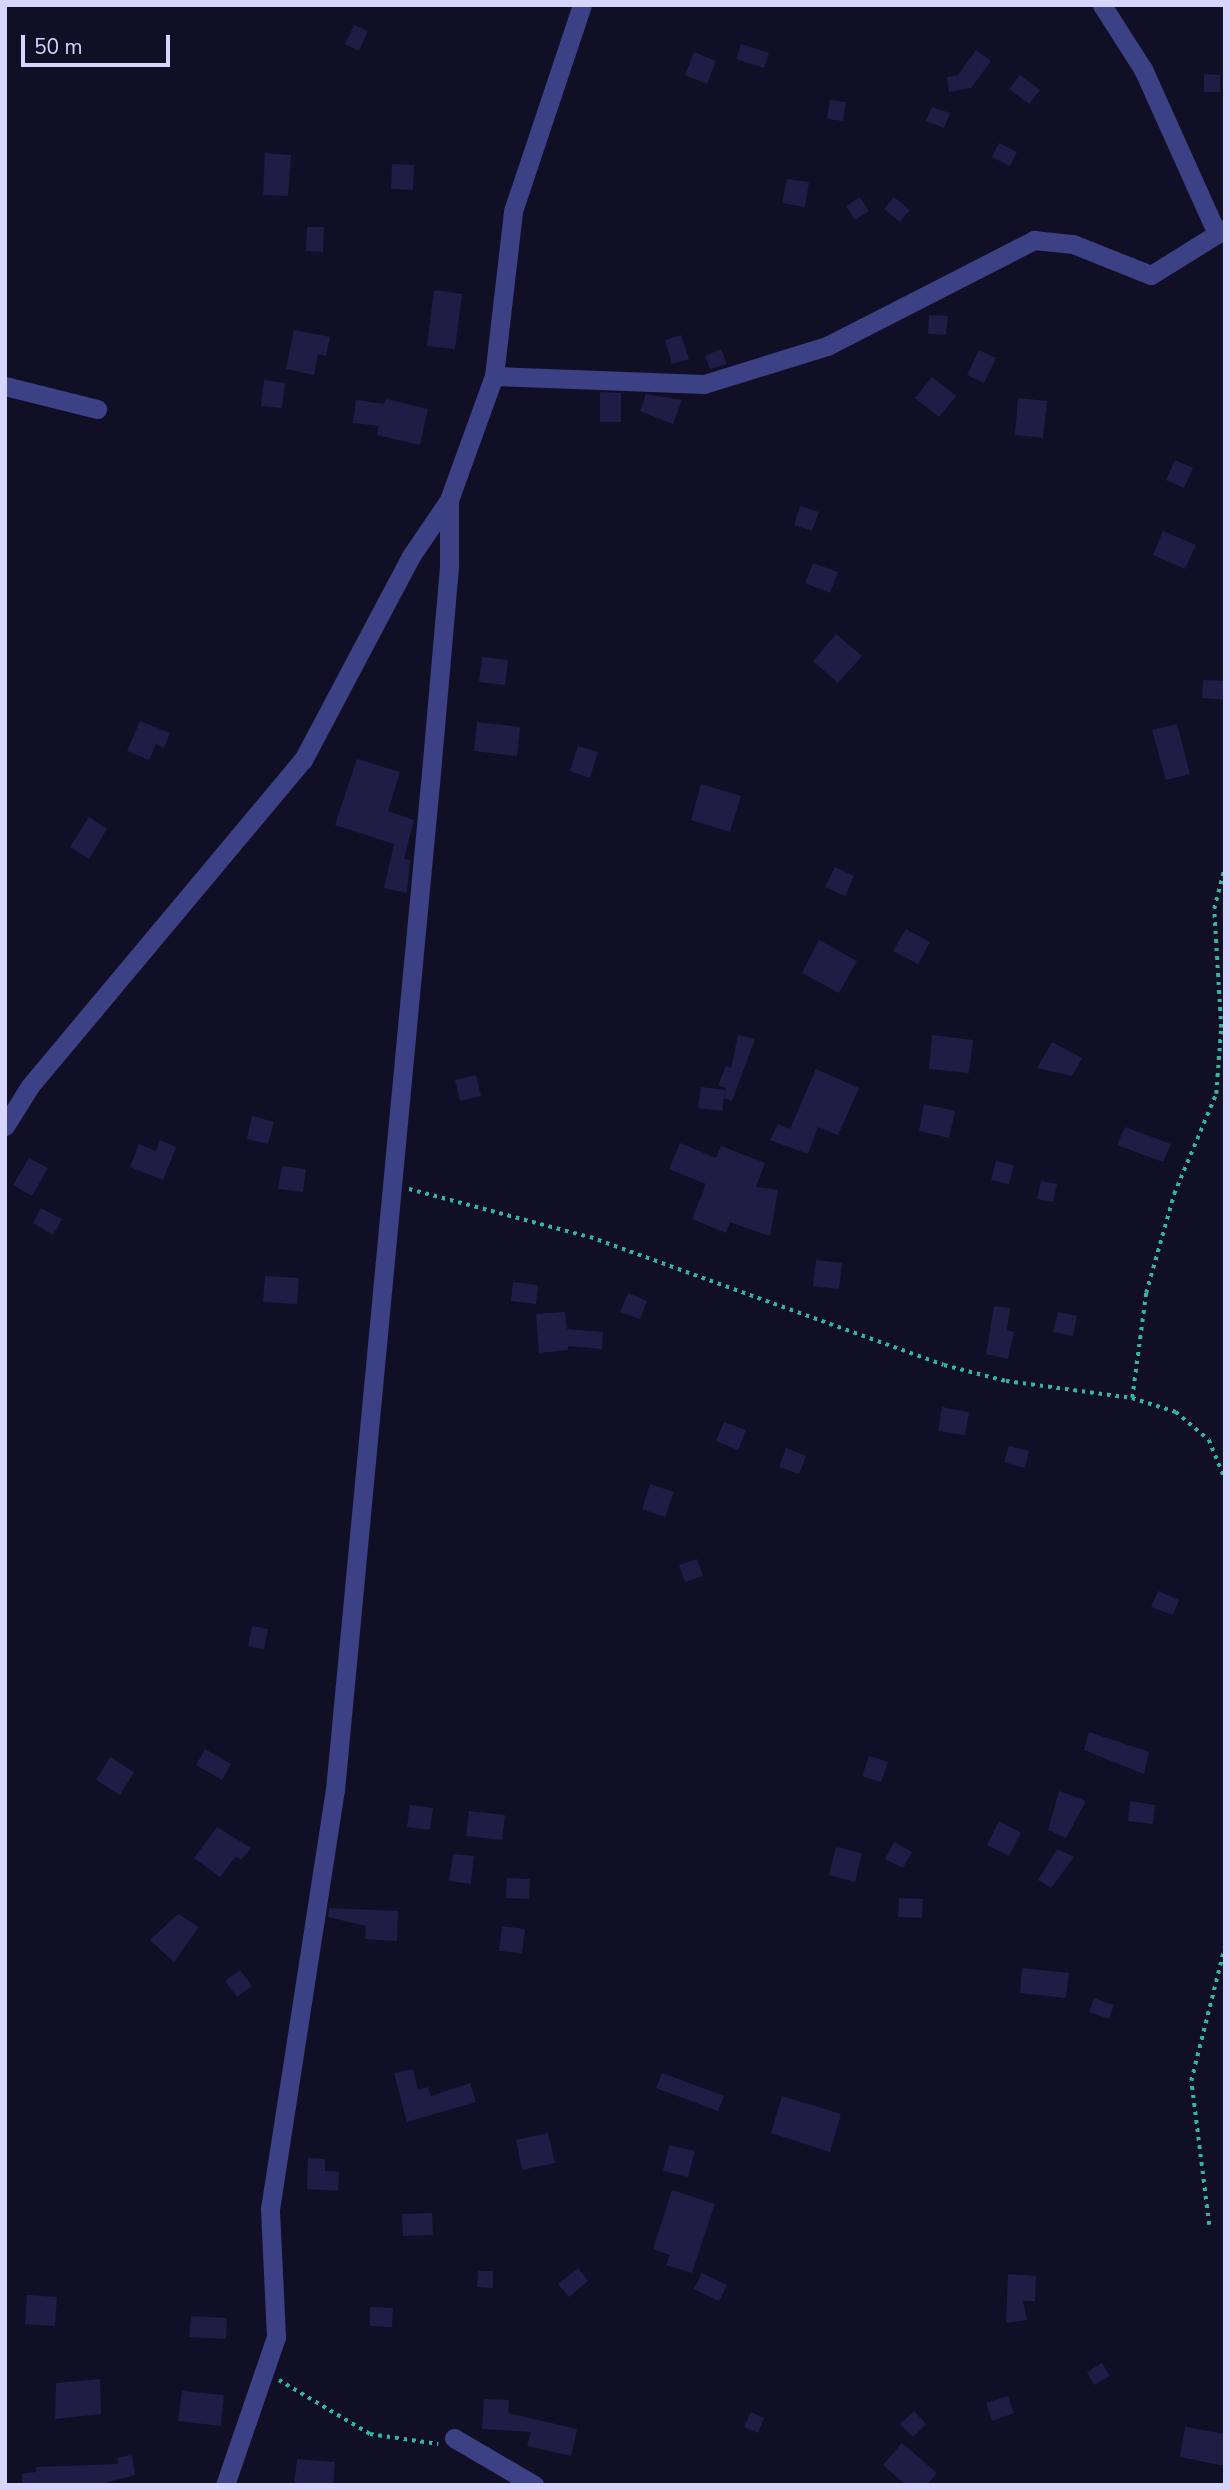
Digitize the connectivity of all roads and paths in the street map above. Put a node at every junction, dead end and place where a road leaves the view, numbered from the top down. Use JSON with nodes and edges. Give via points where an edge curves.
{"nodes":[{"id":1,"x":582,"y":5,"type":"edge"},
{"id":2,"x":1102,"y":5,"type":"edge"},
{"id":3,"x":1221,"y":232,"type":"edge"},
{"id":4,"x":494,"y":376,"type":"junction"},
{"id":5,"x":5,"y":386,"type":"edge"},
{"id":6,"x":97,"y":409,"type":"dead end"},
{"id":7,"x":449,"y":500,"type":"junction"},
{"id":8,"x":1225,"y":866,"type":"edge"},
{"id":9,"x":5,"y":1126,"type":"edge"},
{"id":10,"x":393,"y":1185,"type":"junction"},
{"id":11,"x":1132,"y":1398,"type":"junction"},
{"id":12,"x":1225,"y":1479,"type":"edge"},
{"id":13,"x":1225,"y":1946,"type":"edge"},
{"id":14,"x":1209,"y":2225,"type":"dead end"},
{"id":15,"x":266,"y":2372,"type":"junction"},
{"id":16,"x":454,"y":2438,"type":"joint"},
{"id":17,"x":225,"y":2485,"type":"edge"},
{"id":18,"x":534,"y":2485,"type":"edge"}],
"edges":[{"from":1,"to":4,"type":"street","via":[[513,211]]},
{"from":2,"to":3,"type":"street","via":[[1143,69]]},
{"from":3,"to":4,"type":"street","via":[[1151,275],[1073,244],[1034,240],[827,346],[704,384]]},
{"from":4,"to":7,"type":"street"},
{"from":5,"to":6,"type":"street"},
{"from":7,"to":9,"type":"street","via":[[411,555],[303,760],[30,1086]]},
{"from":7,"to":10,"type":"street","via":[[449,565]]},
{"from":8,"to":11,"type":"path","via":[[1214,909],[1222,1028],[1216,1094],[1174,1195],[1146,1293]]},
{"from":10,"to":11,"type":"path","via":[[590,1237],[944,1365],[1006,1381]]},
{"from":10,"to":15,"type":"street","via":[[334,1790],[270,2208],[276,2337]]},
{"from":11,"to":12,"type":"path","via":[[1176,1412],[1209,1440]]},
{"from":13,"to":14,"type":"path","via":[[1191,2081]]},
{"from":15,"to":16,"type":"path","via":[[370,2434],[433,2445]]},
{"from":15,"to":17,"type":"street"},
{"from":16,"to":18,"type":"street"}]}
